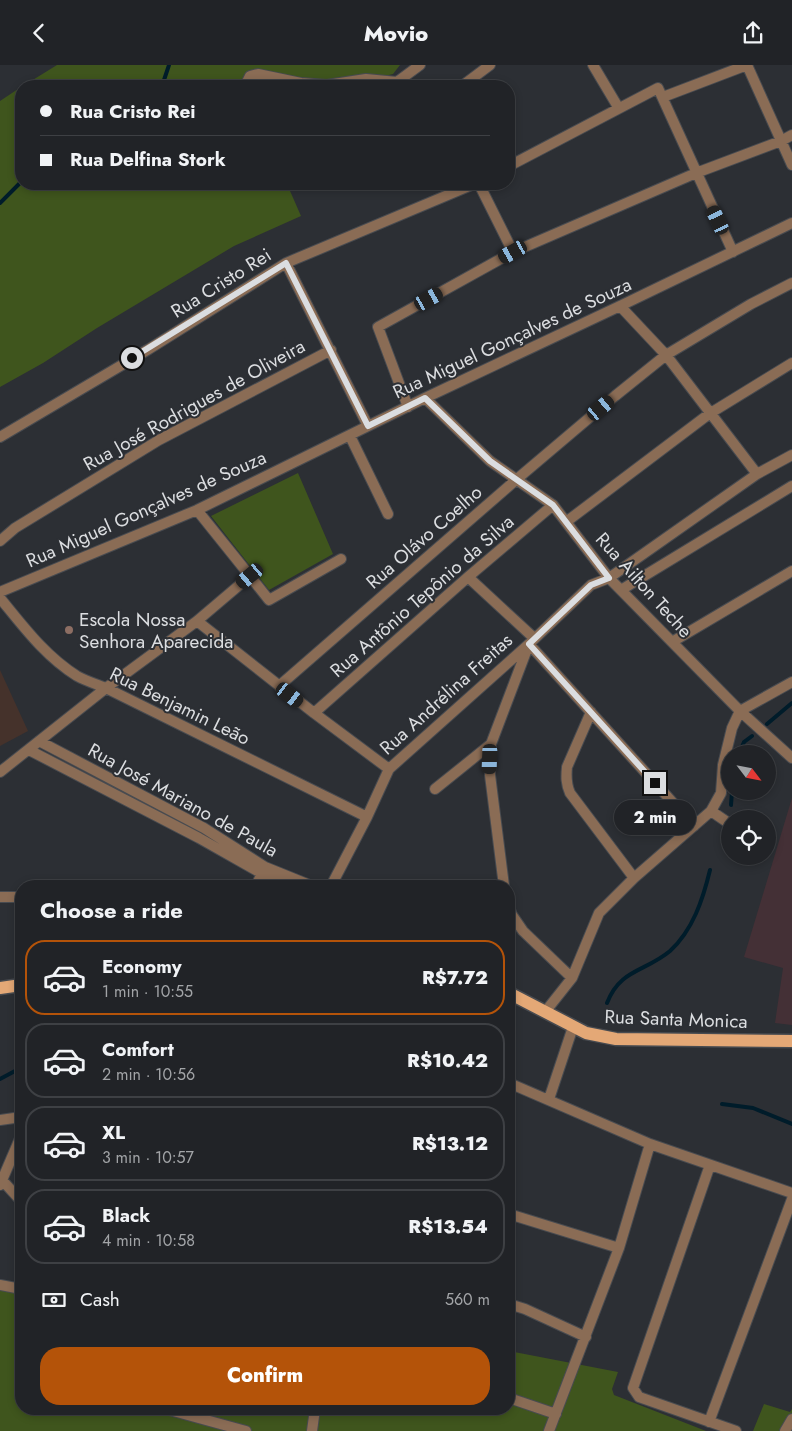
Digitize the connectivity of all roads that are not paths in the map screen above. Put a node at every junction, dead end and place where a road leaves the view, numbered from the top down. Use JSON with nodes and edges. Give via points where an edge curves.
{"nodes":[{"id":1,"x":420,"y":65,"type":"edge"},
{"id":2,"x":490,"y":65,"type":"edge"},
{"id":3,"x":593,"y":65,"type":"edge"},
{"id":4,"x":747,"y":65,"type":"edge"},
{"id":5,"x":248,"y":80,"type":"edge"},
{"id":6,"x":287,"y":80,"type":"edge"},
{"id":7,"x":360,"y":80,"type":"edge"},
{"id":8,"x":377,"y":80,"type":"edge"},
{"id":9,"x":401,"y":80,"type":"edge"},
{"id":10,"x":470,"y":80,"type":"edge"},
{"id":11,"x":663,"y":97,"type":"junction"},
{"id":12,"x":618,"y":107,"type":"junction"},
{"id":13,"x":792,"y":135,"type":"edge"},
{"id":14,"x":781,"y":141,"type":"junction"},
{"id":15,"x":515,"y":162,"type":"edge"},
{"id":16,"x":792,"y":165,"type":"edge"},
{"id":17,"x":696,"y":173,"type":"junction"},
{"id":18,"x":460,"y":190,"type":"edge"},
{"id":19,"x":482,"y":190,"type":"edge"},
{"id":20,"x":792,"y":223,"type":"edge"},
{"id":21,"x":513,"y":252,"type":"junction"},
{"id":22,"x":733,"y":252,"type":"junction"},
{"id":23,"x":286,"y":263,"type":"junction"},
{"id":24,"x":792,"y":283,"type":"edge"},
{"id":25,"x":620,"y":307,"type":"junction"},
{"id":26,"x":331,"y":350,"type":"junction"},
{"id":27,"x":666,"y":355,"type":"junction"},
{"id":28,"x":792,"y":363,"type":"edge"},
{"id":29,"x":425,"y":398,"type":"junction"},
{"id":30,"x":408,"y":407,"type":"junction"},
{"id":31,"x":709,"y":414,"type":"junction"},
{"id":32,"x":368,"y":426,"type":"junction"},
{"id":33,"x":350,"y":436,"type":"junction"},
{"id":34,"x":0,"y":437,"type":"edge"},
{"id":35,"x":792,"y":455,"type":"edge"},
{"id":36,"x":757,"y":475,"type":"junction"},
{"id":37,"x":517,"y":479,"type":"junction"},
{"id":38,"x":792,"y":486,"type":"edge"},
{"id":39,"x":553,"y":505,"type":"junction"},
{"id":40,"x":197,"y":510,"type":"junction"},
{"id":41,"x":388,"y":514,"type":"dead end"},
{"id":42,"x":566,"y":522,"type":"junction"},
{"id":43,"x":0,"y":541,"type":"edge"},
{"id":44,"x":341,"y":559,"type":"dead end"},
{"id":45,"x":792,"y":571,"type":"edge"},
{"id":46,"x":250,"y":576,"type":"junction"},
{"id":47,"x":468,"y":577,"type":"junction"},
{"id":48,"x":609,"y":578,"type":"junction"},
{"id":49,"x":621,"y":590,"type":"junction"},
{"id":50,"x":0,"y":592,"type":"edge"},
{"id":51,"x":0,"y":598,"type":"edge"},
{"id":52,"x":197,"y":621,"type":"junction"},
{"id":53,"x":532,"y":641,"type":"junction"},
{"id":54,"x":672,"y":642,"type":"junction"},
{"id":55,"x":792,"y":683,"type":"edge"},
{"id":56,"x":279,"y":686,"type":"junction"},
{"id":57,"x":106,"y":688,"type":"junction"},
{"id":58,"x":740,"y":711,"type":"junction"},
{"id":59,"x":314,"y":713,"type":"junction"},
{"id":60,"x":591,"y":713,"type":"junction"},
{"id":61,"x":39,"y":741,"type":"junction"},
{"id":62,"x":490,"y":744,"type":"junction"},
{"id":63,"x":29,"y":750,"type":"junction"},
{"id":64,"x":792,"y":758,"type":"edge"},
{"id":65,"x":388,"y":769,"type":"junction"},
{"id":66,"x":0,"y":772,"type":"edge"},
{"id":67,"x":106,"y":777,"type":"junction"},
{"id":68,"x":101,"y":787,"type":"junction"},
{"id":69,"x":435,"y":789,"type":"dead end"},
{"id":70,"x":139,"y":801,"type":"junction"},
{"id":71,"x":711,"y":811,"type":"junction"},
{"id":72,"x":367,"y":817,"type":"junction"},
{"id":73,"x":721,"y":818,"type":"edge"},
{"id":74,"x":694,"y":826,"type":"junction"},
{"id":75,"x":263,"y":870,"type":"junction"},
{"id":76,"x":634,"y":878,"type":"junction"},
{"id":77,"x":259,"y":880,"type":"edge"},
{"id":78,"x":280,"y":880,"type":"edge"},
{"id":79,"x":294,"y":880,"type":"edge"},
{"id":80,"x":334,"y":880,"type":"edge"},
{"id":81,"x":503,"y":880,"type":"edge"},
{"id":82,"x":0,"y":897,"type":"edge"},
{"id":83,"x":15,"y":897,"type":"edge"},
{"id":84,"x":515,"y":919,"type":"edge"},
{"id":85,"x":572,"y":978,"type":"junction"},
{"id":86,"x":15,"y":986,"type":"edge"},
{"id":87,"x":0,"y":988,"type":"edge"},
{"id":88,"x":515,"y":996,"type":"edge"},
{"id":89,"x":545,"y":1012,"type":"junction"},
{"id":90,"x":574,"y":1027,"type":"junction"},
{"id":91,"x":792,"y":1041,"type":"edge"},
{"id":92,"x":515,"y":1085,"type":"edge"},
{"id":93,"x":549,"y":1099,"type":"junction"},
{"id":94,"x":15,"y":1118,"type":"edge"},
{"id":95,"x":0,"y":1120,"type":"edge"},
{"id":96,"x":650,"y":1145,"type":"junction"},
{"id":97,"x":15,"y":1150,"type":"edge"},
{"id":98,"x":710,"y":1165,"type":"junction"},
{"id":99,"x":1,"y":1183,"type":"edge"},
{"id":100,"x":792,"y":1193,"type":"edge"},
{"id":101,"x":15,"y":1196,"type":"edge"},
{"id":102,"x":792,"y":1199,"type":"edge"},
{"id":103,"x":515,"y":1217,"type":"edge"},
{"id":104,"x":620,"y":1248,"type":"junction"},
{"id":105,"x":0,"y":1285,"type":"edge"},
{"id":106,"x":15,"y":1288,"type":"edge"},
{"id":107,"x":515,"y":1306,"type":"edge"},
{"id":108,"x":586,"y":1337,"type":"junction"},
{"id":109,"x":515,"y":1400,"type":"edge"},
{"id":110,"x":556,"y":1414,"type":"junction"},
{"id":111,"x":188,"y":1415,"type":"edge"},
{"id":112,"x":314,"y":1415,"type":"edge"},
{"id":113,"x":792,"y":1419,"type":"edge"},
{"id":114,"x":709,"y":1421,"type":"junction"},
{"id":115,"x":246,"y":1431,"type":"edge"},
{"id":116,"x":312,"y":1431,"type":"edge"},
{"id":117,"x":549,"y":1431,"type":"edge"},
{"id":118,"x":736,"y":1431,"type":"edge"},
{"id":119,"x":785,"y":1431,"type":"edge"}],
"edges":[{"from":1,"to":9,"type":"street"},
{"from":2,"to":10,"type":"street"},
{"from":3,"to":12,"type":"street"},
{"from":4,"to":11,"type":"street"},
{"from":4,"to":14,"type":"street"},
{"from":5,"to":6,"type":"street","via":[[258,74]]},
{"from":7,"to":8,"type":"street"},
{"from":11,"to":12,"type":"street","via":[[658,88]]},
{"from":11,"to":17,"type":"street"},
{"from":12,"to":15,"type":"street"},
{"from":13,"to":14,"type":"street"},
{"from":14,"to":16,"type":"street"},
{"from":14,"to":17,"type":"street"},
{"from":17,"to":21,"type":"street"},
{"from":17,"to":22,"type":"street"},
{"from":18,"to":23,"type":"street","name":"Rua Cristo Rei"},
{"from":19,"to":21,"type":"street"},
{"from":20,"to":22,"type":"street","name":"Rua Miguel Gonçalves de Souza"},
{"from":21,"to":30,"type":"street","via":[[378,327]]},
{"from":22,"to":25,"type":"street","name":"Rua Miguel Gonçalves de Souza"},
{"from":23,"to":26,"type":"street"},
{"from":23,"to":34,"type":"street","name":"Rua Cristo Rei"},
{"from":24,"to":27,"type":"street","name":"Rua Olávo Coelho"},
{"from":25,"to":27,"type":"street"},
{"from":25,"to":29,"type":"street","name":"Rua Miguel Gonçalves de Souza"},
{"from":26,"to":32,"type":"street"},
{"from":26,"to":43,"type":"street","name":"Rua José Rodrigues de Oliveira","via":[[159,440],[15,528]]},
{"from":27,"to":31,"type":"street"},
{"from":27,"to":37,"type":"street","name":"Rua Olávo Coelho"},
{"from":28,"to":31,"type":"street"},
{"from":29,"to":30,"type":"street","name":"Rua Miguel Gonçalves de Souza"},
{"from":29,"to":37,"type":"street","name":"Rua Ailton Teche","via":[[490,461]]},
{"from":30,"to":32,"type":"street","name":"Rua Miguel Gonçalves de Souza"},
{"from":31,"to":36,"type":"street"},
{"from":31,"to":42,"type":"street"},
{"from":32,"to":33,"type":"street","name":"Rua Miguel Gonçalves de Souza"},
{"from":33,"to":40,"type":"street","name":"Rua Miguel Gonçalves de Souza"},
{"from":33,"to":41,"type":"street"},
{"from":35,"to":36,"type":"street","name":"Rua Andrélina Freitas"},
{"from":36,"to":48,"type":"street","name":"Rua Andrélina Freitas"},
{"from":37,"to":39,"type":"street","name":"Rua Ailton Teche"},
{"from":37,"to":56,"type":"street","name":"Rua Olávo Coelho"},
{"from":38,"to":49,"type":"street"},
{"from":39,"to":42,"type":"street","name":"Rua Ailton Teche"},
{"from":39,"to":47,"type":"street","name":"Rua Antônio Tepônio da Silva"},
{"from":40,"to":46,"type":"street"},
{"from":40,"to":50,"type":"street","name":"Rua Miguel Gonçalves de Souza"},
{"from":42,"to":48,"type":"street","name":"Rua Ailton Teche"},
{"from":44,"to":46,"type":"street","via":[[269,600]]},
{"from":45,"to":54,"type":"street"},
{"from":46,"to":52,"type":"street"},
{"from":47,"to":53,"type":"street","name":"Rua Andrélina Freitas"},
{"from":47,"to":59,"type":"street","name":"Rua Antônio Tepônio da Silva"},
{"from":48,"to":49,"type":"street","name":"Rua Ailton Teche"},
{"from":48,"to":53,"type":"street","name":"Rua Andrélina Freitas","via":[[591,585]]},
{"from":49,"to":54,"type":"street","name":"Rua Ailton Teche"},
{"from":51,"to":57,"type":"street","name":"Rua Benjamin Leão","via":[[41,647],[62,666]]},
{"from":52,"to":56,"type":"street"},
{"from":52,"to":57,"type":"street"},
{"from":53,"to":60,"type":"street"},
{"from":53,"to":62,"type":"street"},
{"from":53,"to":65,"type":"street","name":"Rua Andrélina Freitas"},
{"from":54,"to":58,"type":"street","name":"Rua Ailton Teche"},
{"from":55,"to":58,"type":"street"},
{"from":56,"to":59,"type":"street"},
{"from":57,"to":61,"type":"street"},
{"from":57,"to":72,"type":"street","name":"Rua Benjamin Leão"},
{"from":58,"to":64,"type":"street","name":"Rua Ailton Teche"},
{"from":58,"to":71,"type":"street","via":[[732,728],[723,765],[721,793]]},
{"from":59,"to":65,"type":"street"},
{"from":60,"to":74,"type":"street"},
{"from":60,"to":76,"type":"street","via":[[568,767],[567,785]]},
{"from":61,"to":63,"type":"street"},
{"from":61,"to":67,"type":"street","name":"Rua José Mariano de Paula"},
{"from":62,"to":69,"type":"street"},
{"from":62,"to":81,"type":"street","via":[[490,775]]},
{"from":63,"to":66,"type":"street"},
{"from":63,"to":68,"type":"street","name":"Rua José Mariano de Paula"},
{"from":65,"to":72,"type":"street","name":"Rua Andrélina Freitas"},
{"from":67,"to":68,"type":"street"},
{"from":67,"to":70,"type":"street","name":"Rua José Mariano de Paula"},
{"from":68,"to":70,"type":"street","name":"Rua José Mariano de Paula"},
{"from":70,"to":75,"type":"street","name":"Rua José Mariano de Paula"},
{"from":71,"to":73,"type":"street"},
{"from":71,"to":74,"type":"street"},
{"from":72,"to":80,"type":"street","name":"Rua Andrélina Freitas"},
{"from":74,"to":76,"type":"street"},
{"from":75,"to":77,"type":"street"},
{"from":75,"to":78,"type":"street","name":"Rua José Mariano de Paula"},
{"from":75,"to":79,"type":"street","name":"Rua José Mariano de Paula"},
{"from":76,"to":85,"type":"street","via":[[599,913]]},
{"from":82,"to":83,"type":"street"},
{"from":84,"to":85,"type":"street"},
{"from":85,"to":89,"type":"street"},
{"from":86,"to":87,"type":"main road"},
{"from":88,"to":89,"type":"main road","name":"Rua Santa Monica"},
{"from":89,"to":90,"type":"main road","name":"Rua Santa Monica"},
{"from":90,"to":91,"type":"main road","name":"Rua Santa Monica","via":[[616,1039]]},
{"from":90,"to":93,"type":"street"},
{"from":92,"to":93,"type":"street"},
{"from":93,"to":96,"type":"street"},
{"from":94,"to":95,"type":"street"},
{"from":96,"to":98,"type":"street"},
{"from":96,"to":104,"type":"street"},
{"from":97,"to":99,"type":"street"},
{"from":98,"to":100,"type":"street"},
{"from":98,"to":114,"type":"street","via":[[633,1388],[639,1397]]},
{"from":99,"to":101,"type":"street"},
{"from":102,"to":114,"type":"street"},
{"from":103,"to":104,"type":"street"},
{"from":104,"to":108,"type":"street"},
{"from":105,"to":106,"type":"street"},
{"from":107,"to":108,"type":"street"},
{"from":108,"to":110,"type":"street"},
{"from":109,"to":110,"type":"street"},
{"from":110,"to":117,"type":"street"},
{"from":111,"to":115,"type":"street"},
{"from":112,"to":116,"type":"street"},
{"from":113,"to":119,"type":"street"},
{"from":114,"to":118,"type":"street"}]}
